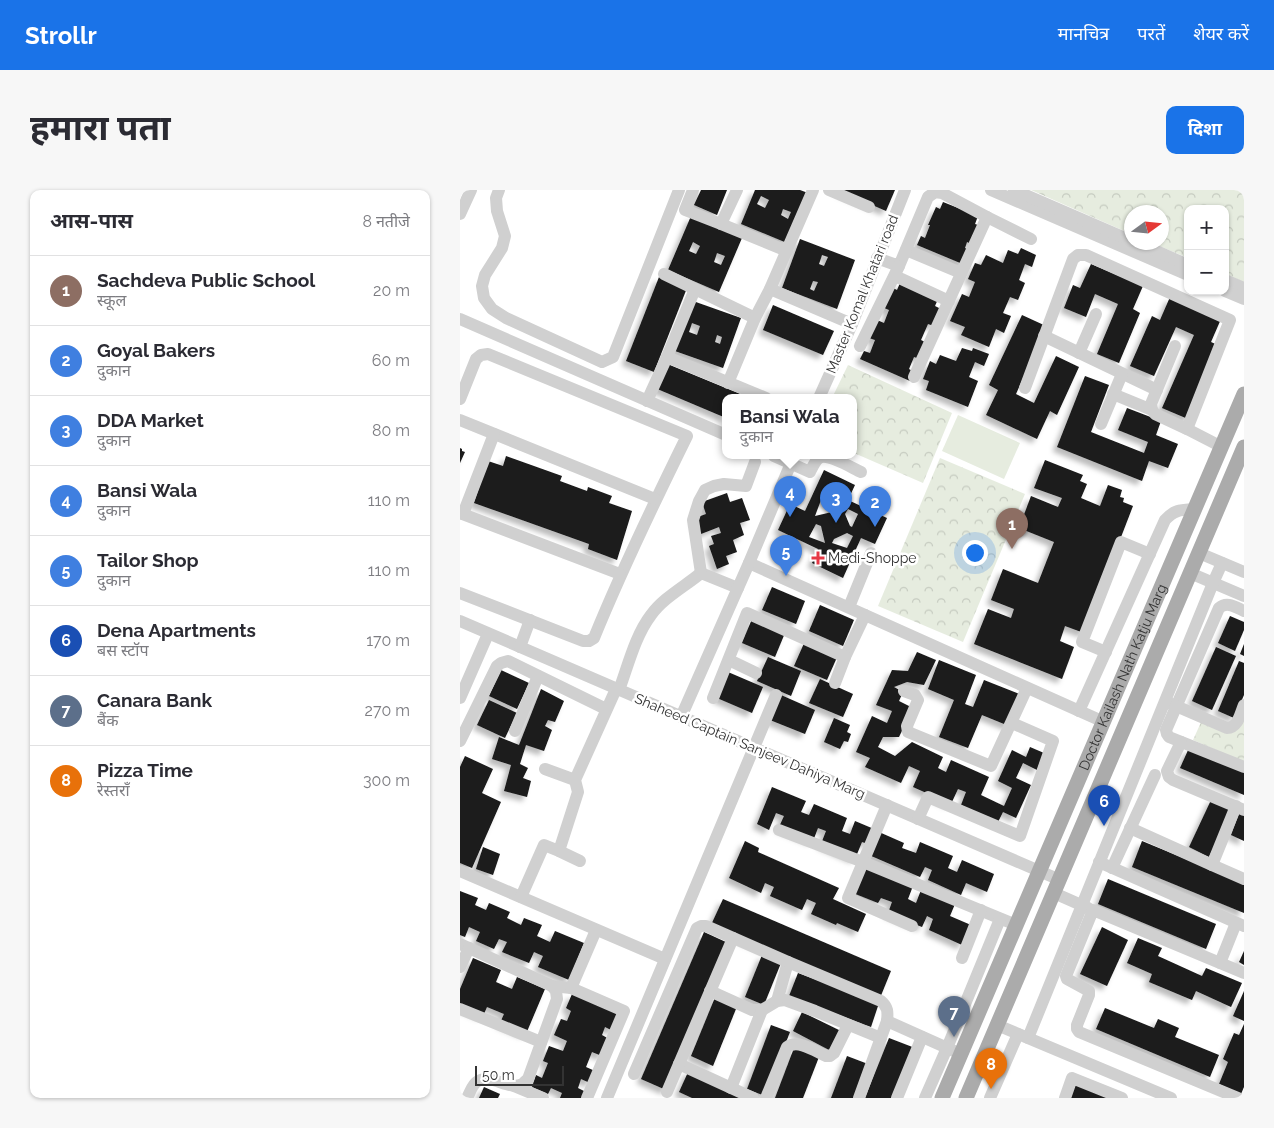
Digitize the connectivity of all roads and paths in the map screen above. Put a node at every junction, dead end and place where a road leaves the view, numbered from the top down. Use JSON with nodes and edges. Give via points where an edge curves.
{"nodes":[{"id":1,"x":499,"y":190,"type":"edge"},
{"id":2,"x":680,"y":190,"type":"edge"},
{"id":3,"x":693,"y":190,"type":"edge"},
{"id":4,"x":736,"y":190,"type":"edge"},
{"id":5,"x":813,"y":190,"type":"edge"},
{"id":6,"x":829,"y":190,"type":"edge"},
{"id":7,"x":905,"y":190,"type":"edge"},
{"id":8,"x":991,"y":190,"type":"edge"},
{"id":9,"x":1014,"y":190,"type":"edge"},
{"id":10,"x":467,"y":191,"type":"edge"},
{"id":11,"x":869,"y":207,"type":"dead end"},
{"id":12,"x":460,"y":214,"type":"edge"},
{"id":13,"x":987,"y":217,"type":"junction"},
{"id":14,"x":721,"y":224,"type":"junction"},
{"id":15,"x":1124,"y":238,"type":"edge"},
{"id":16,"x":1031,"y":239,"type":"dead end"},
{"id":17,"x":906,"y":250,"type":"junction"},
{"id":18,"x":1155,"y":250,"type":"edge"},
{"id":19,"x":787,"y":251,"type":"junction"},
{"id":20,"x":877,"y":258,"type":"junction"},
{"id":21,"x":1184,"y":262,"type":"edge"},
{"id":22,"x":897,"y":271,"type":"junction"},
{"id":23,"x":1184,"y":272,"type":"edge"},
{"id":24,"x":961,"y":273,"type":"junction"},
{"id":25,"x":664,"y":274,"type":"dead end"},
{"id":26,"x":1229,"y":282,"type":"edge"},
{"id":27,"x":1244,"y":288,"type":"edge"},
{"id":28,"x":695,"y":289,"type":"junction"},
{"id":29,"x":770,"y":289,"type":"junction"},
{"id":30,"x":1229,"y":293,"type":"edge"},
{"id":31,"x":1244,"y":299,"type":"edge"},
{"id":32,"x":949,"y":301,"type":"junction"},
{"id":33,"x":1096,"y":314,"type":"dead end"},
{"id":34,"x":755,"y":318,"type":"junction"},
{"id":35,"x":460,"y":319,"type":"edge"},
{"id":36,"x":852,"y":324,"type":"junction"},
{"id":37,"x":1044,"y":336,"type":"junction"},
{"id":38,"x":860,"y":346,"type":"dead end"},
{"id":39,"x":1174,"y":346,"type":"dead end"},
{"id":40,"x":1079,"y":353,"type":"junction"},
{"id":41,"x":667,"y":357,"type":"junction"},
{"id":42,"x":1122,"y":374,"type":"junction"},
{"id":43,"x":914,"y":377,"type":"dead end"},
{"id":44,"x":728,"y":383,"type":"junction"},
{"id":45,"x":1025,"y":388,"type":"dead end"},
{"id":46,"x":1157,"y":390,"type":"junction"},
{"id":47,"x":756,"y":394,"type":"edge"},
{"id":48,"x":821,"y":394,"type":"edge"},
{"id":49,"x":1114,"y":394,"type":"junction"},
{"id":50,"x":1244,"y":394,"type":"edge"},
{"id":51,"x":460,"y":400,"type":"edge"},
{"id":52,"x":647,"y":401,"type":"junction"},
{"id":53,"x":1152,"y":410,"type":"junction"},
{"id":54,"x":460,"y":420,"type":"edge"},
{"id":55,"x":1101,"y":424,"type":"dead end"},
{"id":56,"x":1187,"y":429,"type":"junction"},
{"id":57,"x":722,"y":433,"type":"edge"},
{"id":58,"x":494,"y":434,"type":"junction"},
{"id":59,"x":1222,"y":447,"type":"junction"},
{"id":60,"x":1244,"y":447,"type":"edge"},
{"id":61,"x":792,"y":459,"type":"edge"},
{"id":62,"x":818,"y":459,"type":"edge"},
{"id":63,"x":832,"y":459,"type":"edge"},
{"id":64,"x":754,"y":462,"type":"dead end"},
{"id":65,"x":861,"y":472,"type":"dead end"},
{"id":66,"x":655,"y":499,"type":"junction"},
{"id":67,"x":1195,"y":509,"type":"junction"},
{"id":68,"x":461,"y":513,"type":"edge"},
{"id":69,"x":871,"y":553,"type":"dead end"},
{"id":70,"x":1199,"y":553,"type":"junction"},
{"id":71,"x":1150,"y":554,"type":"junction"},
{"id":72,"x":1222,"y":562,"type":"junction"},
{"id":73,"x":749,"y":563,"type":"junction"},
{"id":74,"x":1244,"y":572,"type":"edge"},
{"id":75,"x":701,"y":573,"type":"junction"},
{"id":76,"x":1190,"y":573,"type":"junction"},
{"id":77,"x":620,"y":574,"type":"junction"},
{"id":78,"x":1212,"y":583,"type":"junction"},
{"id":79,"x":738,"y":588,"type":"junction"},
{"id":80,"x":460,"y":593,"type":"edge"},
{"id":81,"x":1244,"y":596,"type":"edge"},
{"id":82,"x":849,"y":608,"type":"junction"},
{"id":83,"x":1244,"y":611,"type":"edge"},
{"id":84,"x":865,"y":615,"type":"junction"},
{"id":85,"x":530,"y":620,"type":"junction"},
{"id":86,"x":460,"y":621,"type":"edge"},
{"id":87,"x":488,"y":634,"type":"junction"},
{"id":88,"x":520,"y":647,"type":"junction"},
{"id":89,"x":1106,"y":652,"type":"junction"},
{"id":90,"x":845,"y":657,"type":"junction"},
{"id":91,"x":729,"y":660,"type":"junction"},
{"id":92,"x":756,"y":673,"type":"dead end"},
{"id":93,"x":538,"y":676,"type":"junction"},
{"id":94,"x":835,"y":683,"type":"dead end"},
{"id":95,"x":1027,"y":688,"type":"junction"},
{"id":96,"x":617,"y":689,"type":"junction"},
{"id":97,"x":904,"y":691,"type":"dead end"},
{"id":98,"x":776,"y":695,"type":"dead end"},
{"id":99,"x":460,"y":698,"type":"edge"},
{"id":100,"x":713,"y":698,"type":"dead end"},
{"id":101,"x":1171,"y":704,"type":"junction"},
{"id":102,"x":1244,"y":705,"type":"edge"},
{"id":103,"x":606,"y":709,"type":"junction"},
{"id":104,"x":1080,"y":711,"type":"junction"},
{"id":105,"x":681,"y":717,"type":"junction"},
{"id":106,"x":1104,"y":722,"type":"junction"},
{"id":107,"x":1012,"y":723,"type":"junction"},
{"id":108,"x":515,"y":731,"type":"dead end"},
{"id":109,"x":461,"y":738,"type":"edge"},
{"id":110,"x":1181,"y":742,"type":"junction"},
{"id":111,"x":754,"y":748,"type":"junction"},
{"id":112,"x":1244,"y":767,"type":"edge"},
{"id":113,"x":545,"y":769,"type":"dead end"},
{"id":114,"x":1154,"y":775,"type":"dead end"},
{"id":115,"x":576,"y":780,"type":"junction"},
{"id":116,"x":887,"y":805,"type":"junction"},
{"id":117,"x":1240,"y":808,"type":"edge"},
{"id":118,"x":918,"y":819,"type":"junction"},
{"id":119,"x":1130,"y":828,"type":"junction"},
{"id":120,"x":778,"y":830,"type":"dead end"},
{"id":121,"x":559,"y":851,"type":"junction"},
{"id":122,"x":580,"y":861,"type":"dead end"},
{"id":123,"x":863,"y":862,"type":"junction"},
{"id":124,"x":1100,"y":862,"type":"junction"},
{"id":125,"x":1212,"y":865,"type":"junction"},
{"id":126,"x":1112,"y":868,"type":"junction"},
{"id":127,"x":460,"y":871,"type":"edge"},
{"id":128,"x":1039,"y":871,"type":"junction"},
{"id":129,"x":1244,"y":880,"type":"edge"},
{"id":130,"x":1057,"y":887,"type":"junction"},
{"id":131,"x":521,"y":897,"type":"junction"},
{"id":132,"x":1087,"y":907,"type":"junction"},
{"id":133,"x":981,"y":910,"type":"junction"},
{"id":134,"x":1000,"y":919,"type":"junction"},
{"id":135,"x":1240,"y":924,"type":"edge"},
{"id":136,"x":912,"y":926,"type":"dead end"},
{"id":137,"x":1016,"y":926,"type":"junction"},
{"id":138,"x":596,"y":930,"type":"junction"},
{"id":139,"x":733,"y":938,"type":"junction"},
{"id":140,"x":464,"y":946,"type":"edge"},
{"id":141,"x":962,"y":958,"type":"dead end"},
{"id":142,"x":665,"y":959,"type":"junction"},
{"id":143,"x":788,"y":962,"type":"junction"},
{"id":144,"x":1220,"y":963,"type":"junction"},
{"id":145,"x":460,"y":967,"type":"edge"},
{"id":146,"x":1244,"y":973,"type":"edge"},
{"id":147,"x":552,"y":986,"type":"junction"},
{"id":148,"x":571,"y":988,"type":"junction"},
{"id":149,"x":710,"y":991,"type":"junction"},
{"id":150,"x":777,"y":1001,"type":"junction"},
{"id":151,"x":460,"y":1008,"type":"edge"},
{"id":152,"x":762,"y":1010,"type":"junction"},
{"id":153,"x":888,"y":1021,"type":"junction"},
{"id":154,"x":848,"y":1025,"type":"junction"},
{"id":155,"x":997,"y":1025,"type":"junction"},
{"id":156,"x":1023,"y":1036,"type":"junction"},
{"id":157,"x":922,"y":1037,"type":"junction"},
{"id":158,"x":881,"y":1038,"type":"junction"},
{"id":159,"x":541,"y":1042,"type":"junction"},
{"id":160,"x":954,"y":1051,"type":"junction"},
{"id":161,"x":679,"y":1064,"type":"junction"},
{"id":162,"x":634,"y":1074,"type":"dead end"},
{"id":163,"x":514,"y":1086,"type":"junction"},
{"id":164,"x":731,"y":1088,"type":"junction"},
{"id":165,"x":667,"y":1092,"type":"dead end"},
{"id":166,"x":1166,"y":1097,"type":"edge"},
{"id":167,"x":467,"y":1098,"type":"edge"},
{"id":168,"x":543,"y":1098,"type":"edge"},
{"id":169,"x":587,"y":1098,"type":"edge"},
{"id":170,"x":607,"y":1098,"type":"edge"},
{"id":171,"x":753,"y":1098,"type":"edge"},
{"id":172,"x":766,"y":1098,"type":"edge"},
{"id":173,"x":859,"y":1098,"type":"edge"},
{"id":174,"x":897,"y":1098,"type":"edge"},
{"id":175,"x":925,"y":1098,"type":"edge"},
{"id":176,"x":942,"y":1098,"type":"edge"},
{"id":177,"x":966,"y":1098,"type":"edge"},
{"id":178,"x":990,"y":1098,"type":"edge"},
{"id":179,"x":1065,"y":1098,"type":"edge"},
{"id":180,"x":1122,"y":1098,"type":"edge"},
{"id":181,"x":1238,"y":1098,"type":"edge"}],
"edges":[{"from":1,"to":2,"type":"street","via":[[497,210],[505,236],[502,248],[485,275],[482,286],[484,298],[492,309],[506,318],[602,362],[614,357]]},
{"from":3,"to":14,"type":"street","via":[[685,210]]},
{"from":4,"to":14,"type":"street"},
{"from":5,"to":19,"type":"street"},
{"from":6,"to":11,"type":"street"},
{"from":7,"to":20,"type":"street","name":"Master Komal Khatari road"},
{"from":8,"to":23,"type":"street"},
{"from":9,"to":15,"type":"street"},
{"from":10,"to":12,"type":"street"},
{"from":13,"to":16,"type":"street"},
{"from":13,"to":17,"type":"street","via":[[942,193],[934,192],[928,197]]},
{"from":13,"to":24,"type":"street"},
{"from":14,"to":19,"type":"street"},
{"from":17,"to":22,"type":"street"},
{"from":17,"to":24,"type":"street"},
{"from":18,"to":21,"type":"street"},
{"from":19,"to":29,"type":"street"},
{"from":20,"to":22,"type":"street"},
{"from":20,"to":36,"type":"street","name":"Master Komal Khatari road"},
{"from":22,"to":32,"type":"street"},
{"from":22,"to":38,"type":"street"},
{"from":24,"to":32,"type":"street"},
{"from":25,"to":28,"type":"street"},
{"from":26,"to":27,"type":"street"},
{"from":28,"to":34,"type":"street"},
{"from":28,"to":41,"type":"street"},
{"from":29,"to":34,"type":"street"},
{"from":29,"to":36,"type":"street"},
{"from":30,"to":31,"type":"street"},
{"from":32,"to":43,"type":"street"},
{"from":33,"to":40,"type":"street"},
{"from":34,"to":44,"type":"street"},
{"from":35,"to":52,"type":"street"},
{"from":36,"to":48,"type":"street","name":"Master Komal Khatari road"},
{"from":37,"to":40,"type":"street"},
{"from":37,"to":45,"type":"street"},
{"from":37,"to":56,"type":"street","via":[[1073,259],[1078,255],[1086,255],[1230,320]]},
{"from":39,"to":46,"type":"street"},
{"from":40,"to":42,"type":"street"},
{"from":41,"to":44,"type":"street"},
{"from":41,"to":52,"type":"street"},
{"from":42,"to":46,"type":"street"},
{"from":42,"to":49,"type":"street"},
{"from":44,"to":47,"type":"street"},
{"from":46,"to":53,"type":"street"},
{"from":49,"to":53,"type":"street"},
{"from":49,"to":55,"type":"street"},
{"from":50,"to":59,"type":"main road","name":"Doctor Kailash Nath Katju Marg"},
{"from":51,"to":66,"type":"street","via":[[476,359],[488,354],[687,436]]},
{"from":52,"to":57,"type":"street"},
{"from":53,"to":56,"type":"street"},
{"from":54,"to":58,"type":"street"},
{"from":56,"to":59,"type":"street"},
{"from":58,"to":66,"type":"street"},
{"from":58,"to":68,"type":"street"},
{"from":59,"to":67,"type":"main road","name":"Doctor Kailash Nath Katju Marg"},
{"from":60,"to":70,"type":"main road","name":"Doctor Kailash Nath Katju Marg"},
{"from":61,"to":62,"type":"street","via":[[810,472]]},
{"from":61,"to":73,"type":"street"},
{"from":63,"to":65,"type":"street"},
{"from":64,"to":75,"type":"street","via":[[746,486],[714,486],[706,490],[699,501],[693,520]]},
{"from":66,"to":77,"type":"street"},
{"from":67,"to":71,"type":"street","via":[[1171,513]]},
{"from":67,"to":106,"type":"main road","name":"Doctor Kailash Nath Katju Marg"},
{"from":68,"to":77,"type":"street"},
{"from":69,"to":82,"type":"street"},
{"from":70,"to":72,"type":"street"},
{"from":70,"to":76,"type":"main road","name":"Doctor Kailash Nath Katju Marg"},
{"from":71,"to":89,"type":"street"},
{"from":71,"to":89,"type":"street","via":[[1121,542],[1082,642]]},
{"from":72,"to":74,"type":"street"},
{"from":72,"to":78,"type":"street"},
{"from":73,"to":79,"type":"street"},
{"from":73,"to":82,"type":"street"},
{"from":75,"to":79,"type":"street"},
{"from":75,"to":96,"type":"street","via":[[651,614]]},
{"from":76,"to":78,"type":"street"},
{"from":76,"to":130,"type":"main road","name":"Doctor Kailash Nath Katju Marg"},
{"from":77,"to":85,"type":"street","via":[[594,638],[589,641]]},
{"from":78,"to":81,"type":"street"},
{"from":78,"to":101,"type":"street"},
{"from":79,"to":105,"type":"street"},
{"from":80,"to":85,"type":"street"},
{"from":82,"to":84,"type":"street"},
{"from":83,"to":101,"type":"street","via":[[1228,604],[1219,608]]},
{"from":84,"to":90,"type":"street"},
{"from":84,"to":95,"type":"street"},
{"from":85,"to":88,"type":"street"},
{"from":86,"to":87,"type":"street","name":"Shaheed Captain Sanjeev Dahiya Marg"},
{"from":87,"to":88,"type":"street","name":"Shaheed Captain Sanjeev Dahiya Marg"},
{"from":87,"to":99,"type":"street"},
{"from":88,"to":96,"type":"street","name":"Shaheed Captain Sanjeev Dahiya Marg"},
{"from":89,"to":104,"type":"street"},
{"from":90,"to":91,"type":"street","via":[[747,613]]},
{"from":90,"to":94,"type":"street"},
{"from":91,"to":92,"type":"street"},
{"from":91,"to":100,"type":"street"},
{"from":93,"to":103,"type":"street"},
{"from":93,"to":108,"type":"street"},
{"from":93,"to":109,"type":"street","via":[[508,661],[497,666]]},
{"from":95,"to":104,"type":"street"},
{"from":95,"to":107,"type":"street"},
{"from":96,"to":103,"type":"street"},
{"from":96,"to":105,"type":"street","name":"Shaheed Captain Sanjeev Dahiya Marg"},
{"from":97,"to":107,"type":"street","via":[[915,695],[918,700],[907,726],[908,732],[991,766]]},
{"from":98,"to":111,"type":"street"},
{"from":101,"to":102,"type":"street","via":[[1227,728],[1235,726]]},
{"from":101,"to":110,"type":"street","via":[[1166,734]]},
{"from":101,"to":124,"type":"street"},
{"from":103,"to":115,"type":"street"},
{"from":104,"to":106,"type":"street"},
{"from":105,"to":111,"type":"street","name":"Shaheed Captain Sanjeev Dahiya Marg"},
{"from":106,"to":128,"type":"main road","name":"Doctor Kailash Nath Katju Marg"},
{"from":107,"to":118,"type":"street","via":[[1053,741],[1020,836],[928,797]]},
{"from":110,"to":112,"type":"street"},
{"from":110,"to":117,"type":"street","via":[[1167,771],[1169,777]]},
{"from":111,"to":116,"type":"street","name":"Shaheed Captain Sanjeev Dahiya Marg"},
{"from":111,"to":142,"type":"street"},
{"from":113,"to":115,"type":"street"},
{"from":114,"to":119,"type":"street"},
{"from":115,"to":121,"type":"street","via":[[578,792]]},
{"from":116,"to":118,"type":"street","name":"Shaheed Captain Sanjeev Dahiya Marg"},
{"from":116,"to":123,"type":"street"},
{"from":117,"to":125,"type":"street"},
{"from":118,"to":128,"type":"street","name":"Shaheed Captain Sanjeev Dahiya Marg"},
{"from":119,"to":125,"type":"street"},
{"from":119,"to":126,"type":"street"},
{"from":120,"to":123,"type":"street"},
{"from":121,"to":122,"type":"street"},
{"from":121,"to":131,"type":"street","via":[[544,845]]},
{"from":123,"to":133,"type":"street"},
{"from":123,"to":136,"type":"street","via":[[848,898]]},
{"from":124,"to":126,"type":"street"},
{"from":124,"to":132,"type":"street"},
{"from":125,"to":129,"type":"street"},
{"from":126,"to":135,"type":"street"},
{"from":127,"to":131,"type":"street"},
{"from":128,"to":130,"type":"street","name":"Shaheed Captain Sanjeev Dahiya Marg"},
{"from":128,"to":137,"type":"main road","name":"Doctor Kailash Nath Katju Marg"},
{"from":130,"to":132,"type":"street","name":"Shaheed Captain Sanjeev Dahiya Marg"},
{"from":130,"to":155,"type":"main road","name":"Doctor Kailash Nath Katju Marg"},
{"from":131,"to":138,"type":"street"},
{"from":132,"to":144,"type":"street","name":"Shaheed Captain Sanjeev Dahiya Marg"},
{"from":132,"to":156,"type":"street"},
{"from":132,"to":181,"type":"street","via":[[1066,973],[1067,979],[1089,991],[1077,1025],[1079,1032]]},
{"from":133,"to":134,"type":"street"},
{"from":133,"to":141,"type":"street"},
{"from":134,"to":137,"type":"street"},
{"from":134,"to":160,"type":"street"},
{"from":135,"to":144,"type":"street"},
{"from":137,"to":160,"type":"main road","name":"Doctor Kailash Nath Katju Marg"},
{"from":138,"to":142,"type":"street"},
{"from":138,"to":148,"type":"street"},
{"from":139,"to":143,"type":"street"},
{"from":139,"to":149,"type":"street"},
{"from":139,"to":162,"type":"street","via":[[706,926],[697,928]]},
{"from":140,"to":145,"type":"street"},
{"from":140,"to":147,"type":"street"},
{"from":142,"to":170,"type":"street"},
{"from":143,"to":150,"type":"street"},
{"from":143,"to":153,"type":"street","via":[[881,1001],[886,1005]]},
{"from":144,"to":146,"type":"street","name":"Shaheed Captain Sanjeev Dahiya Marg"},
{"from":147,"to":148,"type":"street"},
{"from":147,"to":159,"type":"street","via":[[557,999]]},
{"from":148,"to":169,"type":"street","via":[[624,1011]]},
{"from":149,"to":152,"type":"street","via":[[752,1010]]},
{"from":149,"to":161,"type":"street"},
{"from":150,"to":152,"type":"street"},
{"from":150,"to":154,"type":"street","via":[[785,1000]]},
{"from":151,"to":159,"type":"street"},
{"from":152,"to":164,"type":"street"},
{"from":153,"to":157,"type":"street"},
{"from":153,"to":158,"type":"street"},
{"from":154,"to":158,"type":"street"},
{"from":154,"to":172,"type":"street","via":[[830,1056],[797,1043],[787,1047]]},
{"from":155,"to":156,"type":"street"},
{"from":155,"to":177,"type":"main road","name":"Doctor Kailash Nath Katju Marg"},
{"from":156,"to":166,"type":"street"},
{"from":156,"to":178,"type":"street"},
{"from":157,"to":160,"type":"street"},
{"from":157,"to":174,"type":"street"},
{"from":158,"to":173,"type":"street"},
{"from":159,"to":163,"type":"street","via":[[528,1079]]},
{"from":160,"to":175,"type":"street"},
{"from":160,"to":176,"type":"main road","name":"Doctor Kailash Nath Katju Marg"},
{"from":161,"to":164,"type":"street"},
{"from":161,"to":165,"type":"street"},
{"from":163,"to":167,"type":"street","via":[[488,1079],[478,1081]]},
{"from":163,"to":168,"type":"street"},
{"from":164,"to":171,"type":"street"},
{"from":179,"to":180,"type":"street","via":[[1072,1078]]}]}
